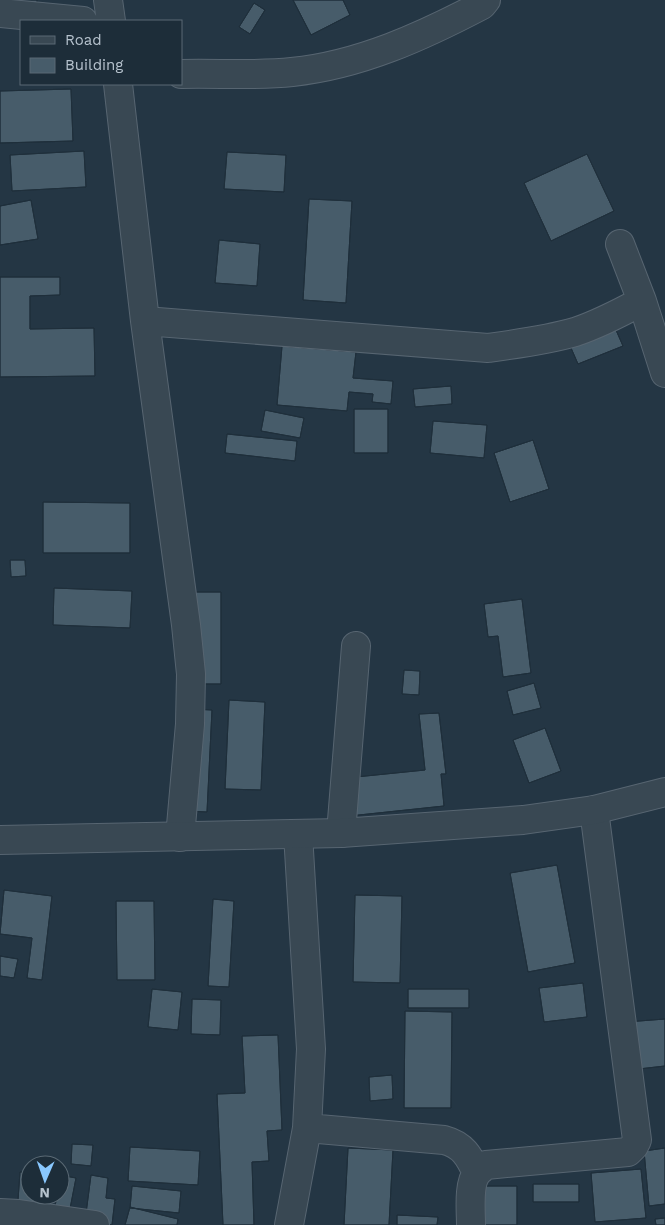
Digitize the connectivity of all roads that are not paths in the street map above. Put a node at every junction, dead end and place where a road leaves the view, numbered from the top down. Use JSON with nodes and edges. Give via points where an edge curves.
{"nodes":[{"id":1,"x":108,"y":0,"type":"edge"},
{"id":2,"x":486,"y":0,"type":"edge"},
{"id":3,"x":0,"y":12,"type":"edge"},
{"id":4,"x":74,"y":20,"type":"edge"},
{"id":5,"x":111,"y":20,"type":"edge"},
{"id":6,"x":182,"y":74,"type":"edge"},
{"id":7,"x":118,"y":85,"type":"edge"},
{"id":8,"x":620,"y":244,"type":"dead end"},
{"id":9,"x":642,"y":301,"type":"junction"},
{"id":10,"x":145,"y":321,"type":"junction"},
{"id":11,"x":665,"y":373,"type":"edge"},
{"id":12,"x":356,"y":646,"type":"dead end"},
{"id":13,"x":665,"y":792,"type":"edge"},
{"id":14,"x":594,"y":810,"type":"junction"},
{"id":15,"x":341,"y":833,"type":"junction"},
{"id":16,"x":298,"y":834,"type":"junction"},
{"id":17,"x":180,"y":837,"type":"junction"},
{"id":18,"x":0,"y":840,"type":"edge"},
{"id":19,"x":307,"y":1128,"type":"junction"},
{"id":20,"x":477,"y":1173,"type":"junction"},
{"id":21,"x":0,"y":1213,"type":"edge"},
{"id":22,"x":95,"y":1225,"type":"edge"},
{"id":23,"x":288,"y":1225,"type":"edge"},
{"id":24,"x":471,"y":1225,"type":"edge"}],
"edges":[{"from":1,"to":5,"type":"street"},
{"from":2,"to":6,"type":"street","via":[[432,31],[330,66],[291,72]]},
{"from":3,"to":4,"type":"street"},
{"from":7,"to":10,"type":"street"},
{"from":8,"to":9,"type":"street"},
{"from":9,"to":10,"type":"street","via":[[575,332],[488,348]]},
{"from":9,"to":11,"type":"street"},
{"from":10,"to":17,"type":"street","via":[[191,674]]},
{"from":12,"to":15,"type":"street"},
{"from":13,"to":14,"type":"street"},
{"from":14,"to":15,"type":"street","via":[[522,820]]},
{"from":14,"to":20,"type":"street","via":[[637,1140],[628,1152],[486,1165]]},
{"from":15,"to":16,"type":"street"},
{"from":16,"to":17,"type":"street"},
{"from":16,"to":19,"type":"street","via":[[311,1049]]},
{"from":17,"to":18,"type":"street"},
{"from":19,"to":20,"type":"street","via":[[453,1142],[465,1150]]},
{"from":19,"to":23,"type":"street"},
{"from":20,"to":24,"type":"street","via":[[471,1198]]},
{"from":21,"to":22,"type":"street"}]}
